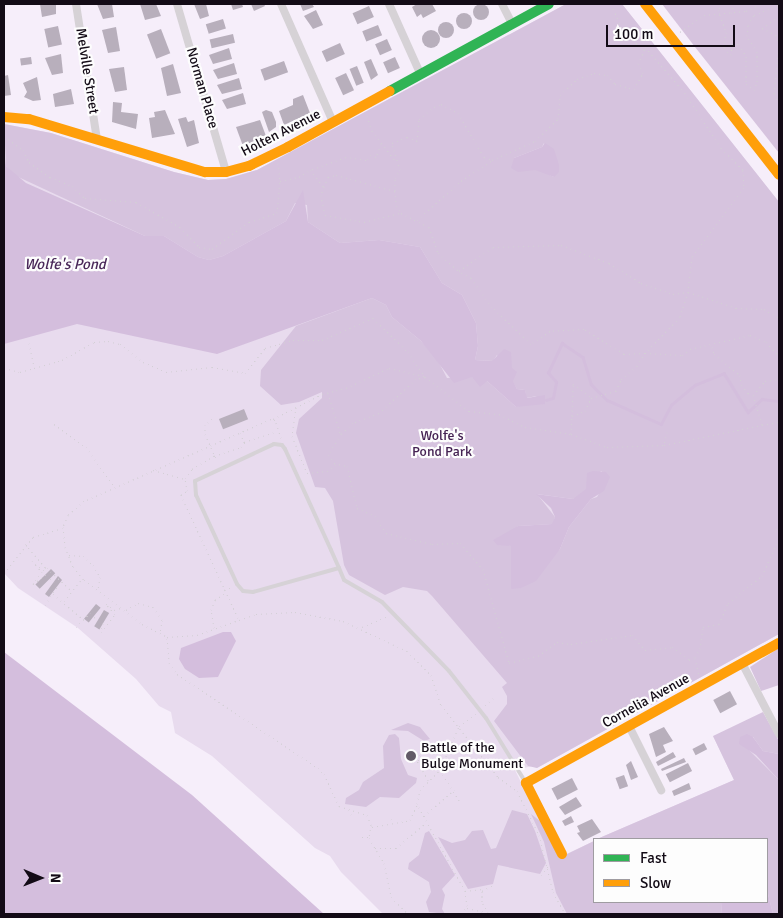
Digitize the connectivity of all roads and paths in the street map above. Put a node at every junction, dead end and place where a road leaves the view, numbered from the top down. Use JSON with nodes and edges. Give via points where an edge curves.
{"nodes":[{"id":1,"x":76,"y":4,"type":"edge"},
{"id":2,"x":177,"y":4,"type":"edge"},
{"id":3,"x":281,"y":4,"type":"edge"},
{"id":4,"x":389,"y":4,"type":"edge"},
{"id":5,"x":502,"y":4,"type":"edge"},
{"id":6,"x":549,"y":4,"type":"edge"},
{"id":7,"x":612,"y":4,"type":"edge"},
{"id":8,"x":644,"y":4,"type":"edge"},
{"id":9,"x":723,"y":4,"type":"edge"},
{"id":10,"x":734,"y":4,"type":"edge"},
{"id":11,"x":761,"y":4,"type":"edge"},
{"id":12,"x":779,"y":5,"type":"edge"},
{"id":13,"x":731,"y":13,"type":"junction"},
{"id":14,"x":719,"y":14,"type":"junction"},
{"id":15,"x":779,"y":16,"type":"edge"},
{"id":16,"x":512,"y":24,"type":"junction"},
{"id":17,"x":672,"y":38,"type":"junction"},
{"id":18,"x":645,"y":48,"type":"junction"},
{"id":19,"x":420,"y":74,"type":"junction"},
{"id":20,"x":779,"y":103,"type":"edge"},
{"id":21,"x":367,"y":116,"type":"dead end"},
{"id":22,"x":4,"y":117,"type":"edge"},
{"id":23,"x":333,"y":122,"type":"junction"},
{"id":24,"x":4,"y":136,"type":"edge"},
{"id":25,"x":97,"y":139,"type":"junction"},
{"id":26,"x":381,"y":144,"type":"junction"},
{"id":27,"x":394,"y":159,"type":"junction"},
{"id":28,"x":492,"y":160,"type":"junction"},
{"id":29,"x":278,"y":162,"type":"dead end"},
{"id":30,"x":310,"y":170,"type":"junction"},
{"id":31,"x":226,"y":172,"type":"junction"},
{"id":32,"x":779,"y":175,"type":"edge"},
{"id":33,"x":280,"y":181,"type":"junction"},
{"id":34,"x":324,"y":187,"type":"junction"},
{"id":35,"x":396,"y":191,"type":"junction"},
{"id":36,"x":401,"y":213,"type":"junction"},
{"id":37,"x":416,"y":220,"type":"junction"},
{"id":38,"x":459,"y":272,"type":"junction"},
{"id":39,"x":688,"y":292,"type":"junction"},
{"id":40,"x":779,"y":318,"type":"edge"},
{"id":41,"x":30,"y":343,"type":"dead end"},
{"id":42,"x":711,"y":347,"type":"junction"},
{"id":43,"x":645,"y":353,"type":"junction"},
{"id":44,"x":779,"y":356,"type":"edge"},
{"id":45,"x":4,"y":368,"type":"edge"},
{"id":46,"x":34,"y":368,"type":"junction"},
{"id":47,"x":425,"y":377,"type":"junction"},
{"id":48,"x":779,"y":379,"type":"edge"},
{"id":49,"x":328,"y":393,"type":"junction"},
{"id":50,"x":753,"y":395,"type":"junction"},
{"id":51,"x":591,"y":398,"type":"junction"},
{"id":52,"x":296,"y":408,"type":"junction"},
{"id":53,"x":572,"y":416,"type":"junction"},
{"id":54,"x":212,"y":418,"type":"dead end"},
{"id":55,"x":273,"y":419,"type":"junction"},
{"id":56,"x":779,"y":422,"type":"edge"},
{"id":57,"x":54,"y":424,"type":"dead end"},
{"id":58,"x":762,"y":425,"type":"junction"},
{"id":59,"x":274,"y":432,"type":"dead end"},
{"id":60,"x":668,"y":432,"type":"dead end"},
{"id":61,"x":240,"y":433,"type":"junction"},
{"id":62,"x":341,"y":434,"type":"junction"},
{"id":63,"x":571,"y":434,"type":"junction"},
{"id":64,"x":244,"y":442,"type":"junction"},
{"id":65,"x":282,"y":445,"type":"junction"},
{"id":66,"x":664,"y":445,"type":"junction"},
{"id":67,"x":209,"y":446,"type":"junction"},
{"id":68,"x":246,"y":446,"type":"dead end"},
{"id":69,"x":214,"y":456,"type":"junction"},
{"id":70,"x":216,"y":460,"type":"dead end"},
{"id":71,"x":337,"y":464,"type":"junction"},
{"id":72,"x":154,"y":470,"type":"junction"},
{"id":73,"x":185,"y":479,"type":"junction"},
{"id":74,"x":188,"y":479,"type":"dead end"},
{"id":75,"x":114,"y":485,"type":"junction"},
{"id":76,"x":779,"y":524,"type":"edge"},
{"id":77,"x":63,"y":528,"type":"junction"},
{"id":78,"x":779,"y":537,"type":"edge"},
{"id":79,"x":25,"y":544,"type":"junction"},
{"id":80,"x":68,"y":555,"type":"junction"},
{"id":81,"x":46,"y":568,"type":"junction"},
{"id":82,"x":339,"y":568,"type":"junction"},
{"id":83,"x":4,"y":573,"type":"edge"},
{"id":84,"x":46,"y":575,"type":"dead end"},
{"id":85,"x":83,"y":578,"type":"junction"},
{"id":86,"x":50,"y":579,"type":"dead end"},
{"id":87,"x":54,"y":582,"type":"dead end"},
{"id":88,"x":58,"y":586,"type":"dead end"},
{"id":89,"x":232,"y":586,"type":"dead end"},
{"id":90,"x":98,"y":590,"type":"junction"},
{"id":91,"x":72,"y":591,"type":"junction"},
{"id":92,"x":223,"y":591,"type":"junction"},
{"id":93,"x":53,"y":594,"type":"junction"},
{"id":94,"x":225,"y":594,"type":"junction"},
{"id":95,"x":63,"y":602,"type":"junction"},
{"id":96,"x":44,"y":606,"type":"dead end"},
{"id":97,"x":122,"y":608,"type":"junction"},
{"id":98,"x":125,"y":611,"type":"junction"},
{"id":99,"x":90,"y":613,"type":"dead end"},
{"id":100,"x":94,"y":617,"type":"dead end"},
{"id":101,"x":387,"y":617,"type":"dead end"},
{"id":102,"x":239,"y":618,"type":"junction"},
{"id":103,"x":83,"y":619,"type":"junction"},
{"id":104,"x":98,"y":619,"type":"dead end"},
{"id":105,"x":103,"y":623,"type":"dead end"},
{"id":106,"x":76,"y":627,"type":"dead end"},
{"id":107,"x":214,"y":628,"type":"junction"},
{"id":108,"x":362,"y":628,"type":"junction"},
{"id":109,"x":160,"y":635,"type":"junction"},
{"id":110,"x":167,"y":637,"type":"junction"},
{"id":111,"x":779,"y":643,"type":"edge"},
{"id":112,"x":695,"y":657,"type":"junction"},
{"id":113,"x":742,"y":663,"type":"junction"},
{"id":114,"x":700,"y":679,"type":"dead end"},
{"id":115,"x":496,"y":696,"type":"dead end"},
{"id":116,"x":484,"y":706,"type":"dead end"},
{"id":117,"x":479,"y":710,"type":"junction"},
{"id":118,"x":459,"y":726,"type":"junction"},
{"id":119,"x":629,"y":726,"type":"junction"},
{"id":120,"x":779,"y":734,"type":"edge"},
{"id":121,"x":418,"y":762,"type":"junction"},
{"id":122,"x":440,"y":770,"type":"junction"},
{"id":123,"x":428,"y":780,"type":"junction"},
{"id":124,"x":526,"y":783,"type":"junction"},
{"id":125,"x":454,"y":790,"type":"junction"},
{"id":126,"x":660,"y":790,"type":"dead end"},
{"id":127,"x":460,"y":803,"type":"dead end"},
{"id":128,"x":417,"y":804,"type":"junction"},
{"id":129,"x":348,"y":809,"type":"junction"},
{"id":130,"x":352,"y":816,"type":"dead end"},
{"id":131,"x":404,"y":817,"type":"dead end"},
{"id":132,"x":424,"y":817,"type":"junction"},
{"id":133,"x":392,"y":819,"type":"dead end"},
{"id":134,"x":376,"y":821,"type":"dead end"},
{"id":135,"x":405,"y":822,"type":"junction"},
{"id":136,"x":427,"y":822,"type":"junction"},
{"id":137,"x":393,"y":824,"type":"junction"},
{"id":138,"x":376,"y":827,"type":"junction"},
{"id":139,"x":371,"y":828,"type":"junction"},
{"id":140,"x":361,"y":837,"type":"dead end"},
{"id":141,"x":369,"y":837,"type":"junction"},
{"id":142,"x":711,"y":838,"type":"edge"},
{"id":143,"x":723,"y":838,"type":"edge"},
{"id":144,"x":374,"y":848,"type":"junction"},
{"id":145,"x":562,"y":854,"type":"dead end"},
{"id":146,"x":548,"y":866,"type":"junction"},
{"id":147,"x":541,"y":875,"type":"dead end"},
{"id":148,"x":493,"y":885,"type":"dead end"},
{"id":149,"x":484,"y":889,"type":"junction"},
{"id":150,"x":464,"y":891,"type":"junction"},
{"id":151,"x":708,"y":903,"type":"edge"},
{"id":152,"x":466,"y":908,"type":"junction"},
{"id":153,"x":488,"y":913,"type":"junction"},
{"id":154,"x":408,"y":914,"type":"edge"},
{"id":155,"x":462,"y":914,"type":"edge"},
{"id":156,"x":492,"y":914,"type":"edge"},
{"id":157,"x":565,"y":914,"type":"edge"},
{"id":158,"x":706,"y":914,"type":"edge"}],
"edges":[{"from":1,"to":25,"type":"street","name":"Melville Street"},
{"from":2,"to":31,"type":"street","name":"Norman Place"},
{"from":3,"to":23,"type":"street"},
{"from":4,"to":19,"type":"street"},
{"from":5,"to":16,"type":"street"},
{"from":6,"to":16,"type":"street","name":"Holten Avenue"},
{"from":7,"to":18,"type":"path","via":[[622,29],[637,38],[636,44]]},
{"from":8,"to":17,"type":"street"},
{"from":9,"to":14,"type":"path"},
{"from":10,"to":13,"type":"path"},
{"from":11,"to":13,"type":"path"},
{"from":12,"to":14,"type":"path","via":[[754,15],[748,25],[747,36],[757,52],[754,90],[746,84],[746,56],[739,44],[732,44],[731,55],[724,48],[726,32]]},
{"from":13,"to":14,"type":"path"},
{"from":14,"to":17,"type":"path","via":[[704,15]]},
{"from":15,"to":20,"type":"path","via":[[762,28],[776,35],[779,43],[774,94]]},
{"from":16,"to":19,"type":"street","name":"Holten Avenue"},
{"from":17,"to":32,"type":"street"},
{"from":18,"to":28,"type":"path","via":[[638,64],[643,72],[634,89],[615,84],[607,75],[594,74],[577,79],[560,95],[558,119],[548,129],[527,146]]},
{"from":18,"to":39,"type":"path","via":[[685,93],[721,148],[743,170],[744,188],[692,257]]},
{"from":19,"to":23,"type":"street","name":"Holten Avenue"},
{"from":21,"to":26,"type":"path"},
{"from":22,"to":25,"type":"street","name":"Holten Avenue","via":[[29,119]]},
{"from":23,"to":31,"type":"street","name":"Holten Avenue","via":[[249,166]]},
{"from":24,"to":33,"type":"path","via":[[23,150],[29,162],[50,177],[72,186],[86,198],[136,202],[180,227],[198,247],[212,249],[250,222],[277,213]]},
{"from":25,"to":31,"type":"street","name":"Holten Avenue","via":[[205,172]]},
{"from":26,"to":27,"type":"path"},
{"from":26,"to":30,"type":"path","via":[[376,157],[371,155],[366,160],[346,157]]},
{"from":27,"to":28,"type":"path","via":[[393,141],[406,137],[417,141],[419,120],[442,104],[458,112],[484,157]]},
{"from":27,"to":35,"type":"path","via":[[400,170],[395,178]]},
{"from":28,"to":37,"type":"path","via":[[461,181]]},
{"from":29,"to":33,"type":"path"},
{"from":30,"to":33,"type":"path","via":[[299,177]]},
{"from":30,"to":34,"type":"path"},
{"from":34,"to":35,"type":"path","via":[[328,177],[336,176]]},
{"from":34,"to":36,"type":"path","via":[[321,195],[326,215],[364,222]]},
{"from":35,"to":36,"type":"path","via":[[396,206]]},
{"from":36,"to":37,"type":"path"},
{"from":37,"to":38,"type":"path","via":[[429,227],[438,253]]},
{"from":38,"to":39,"type":"path","via":[[493,247],[561,245],[608,263],[640,283],[674,294]]},
{"from":38,"to":43,"type":"path","via":[[471,278],[492,307],[531,344],[550,331],[584,329],[624,354]]},
{"from":39,"to":40,"type":"path","via":[[736,308],[764,309]]},
{"from":39,"to":43,"type":"path","via":[[680,317]]},
{"from":41,"to":46,"type":"path"},
{"from":42,"to":43,"type":"path","via":[[690,349],[682,355]]},
{"from":42,"to":44,"type":"path","via":[[736,336],[750,335],[766,342]]},
{"from":42,"to":50,"type":"path","via":[[714,354],[740,375],[741,385]]},
{"from":43,"to":51,"type":"path","via":[[637,366],[621,379],[616,391]]},
{"from":45,"to":46,"type":"path","via":[[20,372]]},
{"from":46,"to":47,"type":"path","via":[[62,360],[94,342],[108,341],[120,344],[143,362],[166,372],[212,367],[245,373],[265,348],[293,340],[322,340],[372,318],[408,352]]},
{"from":47,"to":49,"type":"path","via":[[389,368]]},
{"from":47,"to":62,"type":"path","via":[[416,379],[391,406],[353,423]]},
{"from":47,"to":63,"type":"path","via":[[469,411],[498,414],[525,427]]},
{"from":48,"to":50,"type":"path","via":[[765,381]]},
{"from":49,"to":52,"type":"path"},
{"from":49,"to":62,"type":"path"},
{"from":50,"to":58,"type":"path"},
{"from":51,"to":53,"type":"path","via":[[585,410]]},
{"from":51,"to":53,"type":"path","via":[[573,384]]},
{"from":52,"to":55,"type":"path"},
{"from":52,"to":71,"type":"path","via":[[292,436],[307,472],[327,471]]},
{"from":53,"to":63,"type":"path"},
{"from":54,"to":67,"type":"path","via":[[204,429]]},
{"from":55,"to":61,"type":"path"},
{"from":55,"to":65,"type":"path"},
{"from":56,"to":58,"type":"path"},
{"from":57,"to":75,"type":"path","via":[[86,447]]},
{"from":58,"to":66,"type":"path"},
{"from":59,"to":64,"type":"path"},
{"from":60,"to":66,"type":"path"},
{"from":61,"to":64,"type":"path"},
{"from":61,"to":67,"type":"path"},
{"from":62,"to":71,"type":"path","via":[[328,455]]},
{"from":63,"to":66,"type":"path","via":[[607,446]]},
{"from":64,"to":68,"type":"path"},
{"from":64,"to":69,"type":"path","via":[[240,447]]},
{"from":65,"to":82,"type":"lane"},
{"from":65,"to":82,"type":"lane","via":[[274,444],[195,481],[196,495],[233,575],[240,588],[253,592]]},
{"from":67,"to":69,"type":"path"},
{"from":67,"to":72,"type":"path"},
{"from":69,"to":70,"type":"path"},
{"from":69,"to":73,"type":"path","via":[[192,469]]},
{"from":71,"to":112,"type":"path","via":[[347,466],[357,508],[375,516],[386,533],[432,544],[460,543],[483,569],[509,663],[538,656],[557,642],[571,644],[632,635],[645,650],[672,647],[689,660]]},
{"from":72,"to":73,"type":"path"},
{"from":72,"to":75,"type":"path"},
{"from":73,"to":74,"type":"path"},
{"from":73,"to":92,"type":"path","via":[[188,491],[182,496]]},
{"from":75,"to":77,"type":"path","via":[[76,506]]},
{"from":76,"to":78,"type":"path","via":[[775,531]]},
{"from":77,"to":79,"type":"path","via":[[42,532]]},
{"from":77,"to":80,"type":"path"},
{"from":78,"to":112,"type":"path","via":[[762,576],[728,603],[719,624],[703,627],[700,649]]},
{"from":79,"to":81,"type":"path"},
{"from":79,"to":83,"type":"path"},
{"from":80,"to":85,"type":"path"},
{"from":80,"to":90,"type":"path","via":[[78,554],[93,565],[100,577]]},
{"from":81,"to":84,"type":"path","via":[[44,570],[31,563],[42,572],[35,585]]},
{"from":81,"to":91,"type":"path"},
{"from":82,"to":117,"type":"lane","via":[[350,585],[382,602],[393,612]]},
{"from":85,"to":90,"type":"path"},
{"from":85,"to":91,"type":"path"},
{"from":86,"to":87,"type":"path"},
{"from":88,"to":93,"type":"path"},
{"from":89,"to":92,"type":"path"},
{"from":90,"to":97,"type":"path"},
{"from":91,"to":95,"type":"path"},
{"from":92,"to":94,"type":"path"},
{"from":93,"to":95,"type":"path"},
{"from":93,"to":96,"type":"path"},
{"from":94,"to":102,"type":"path"},
{"from":94,"to":107,"type":"path","via":[[215,600],[211,610]]},
{"from":95,"to":103,"type":"path"},
{"from":97,"to":98,"type":"path"},
{"from":97,"to":105,"type":"path","via":[[114,610],[106,604],[115,614],[101,632]]},
{"from":98,"to":109,"type":"path"},
{"from":98,"to":109,"type":"path","via":[[135,603],[153,607],[162,623]]},
{"from":99,"to":103,"type":"path"},
{"from":100,"to":104,"type":"path"},
{"from":101,"to":108,"type":"path"},
{"from":102,"to":107,"type":"path"},
{"from":102,"to":108,"type":"path","via":[[295,612]]},
{"from":103,"to":106,"type":"path"},
{"from":107,"to":110,"type":"path","via":[[186,638]]},
{"from":108,"to":118,"type":"path","via":[[391,641],[421,663],[431,675],[441,705]]},
{"from":109,"to":110,"type":"path"},
{"from":110,"to":129,"type":"path","via":[[167,658],[177,674],[318,768],[336,803]]},
{"from":111,"to":113,"type":"street","name":"Cornelia Avenue"},
{"from":112,"to":114,"type":"path"},
{"from":113,"to":119,"type":"street","name":"Cornelia Avenue"},
{"from":113,"to":120,"type":"street"},
{"from":115,"to":116,"type":"path"},
{"from":117,"to":118,"type":"path"},
{"from":117,"to":124,"type":"lane"},
{"from":118,"to":122,"type":"path"},
{"from":118,"to":146,"type":"path","via":[[498,777],[517,791],[539,835]]},
{"from":119,"to":124,"type":"street","name":"Cornelia Avenue"},
{"from":119,"to":126,"type":"street"},
{"from":121,"to":121,"type":"path","via":[[420,755],[412,753],[412,762]]},
{"from":121,"to":123,"type":"path"},
{"from":122,"to":123,"type":"path"},
{"from":122,"to":125,"type":"path"},
{"from":123,"to":128,"type":"path","via":[[420,790]]},
{"from":124,"to":145,"type":"street"},
{"from":125,"to":127,"type":"path"},
{"from":125,"to":132,"type":"path"},
{"from":128,"to":132,"type":"path"},
{"from":128,"to":135,"type":"path","via":[[414,816]]},
{"from":129,"to":130,"type":"path"},
{"from":129,"to":139,"type":"path","via":[[367,815]]},
{"from":131,"to":135,"type":"path"},
{"from":132,"to":136,"type":"path"},
{"from":133,"to":137,"type":"path"},
{"from":134,"to":138,"type":"path"},
{"from":135,"to":137,"type":"path"},
{"from":136,"to":144,"type":"path","via":[[396,848]]},
{"from":136,"to":150,"type":"path"},
{"from":137,"to":138,"type":"path"},
{"from":138,"to":139,"type":"path"},
{"from":139,"to":141,"type":"path"},
{"from":140,"to":141,"type":"path"},
{"from":141,"to":144,"type":"path"},
{"from":142,"to":143,"type":"path","via":[[718,834]]},
{"from":144,"to":154,"type":"path","via":[[384,863],[391,897]]},
{"from":146,"to":147,"type":"path"},
{"from":146,"to":157,"type":"path","via":[[557,901]]},
{"from":148,"to":149,"type":"path"},
{"from":149,"to":150,"type":"path"},
{"from":149,"to":153,"type":"path","via":[[482,902]]},
{"from":150,"to":152,"type":"path"},
{"from":151,"to":158,"type":"path","via":[[710,910]]},
{"from":152,"to":153,"type":"path"},
{"from":152,"to":155,"type":"path"},
{"from":153,"to":156,"type":"path"}]}
